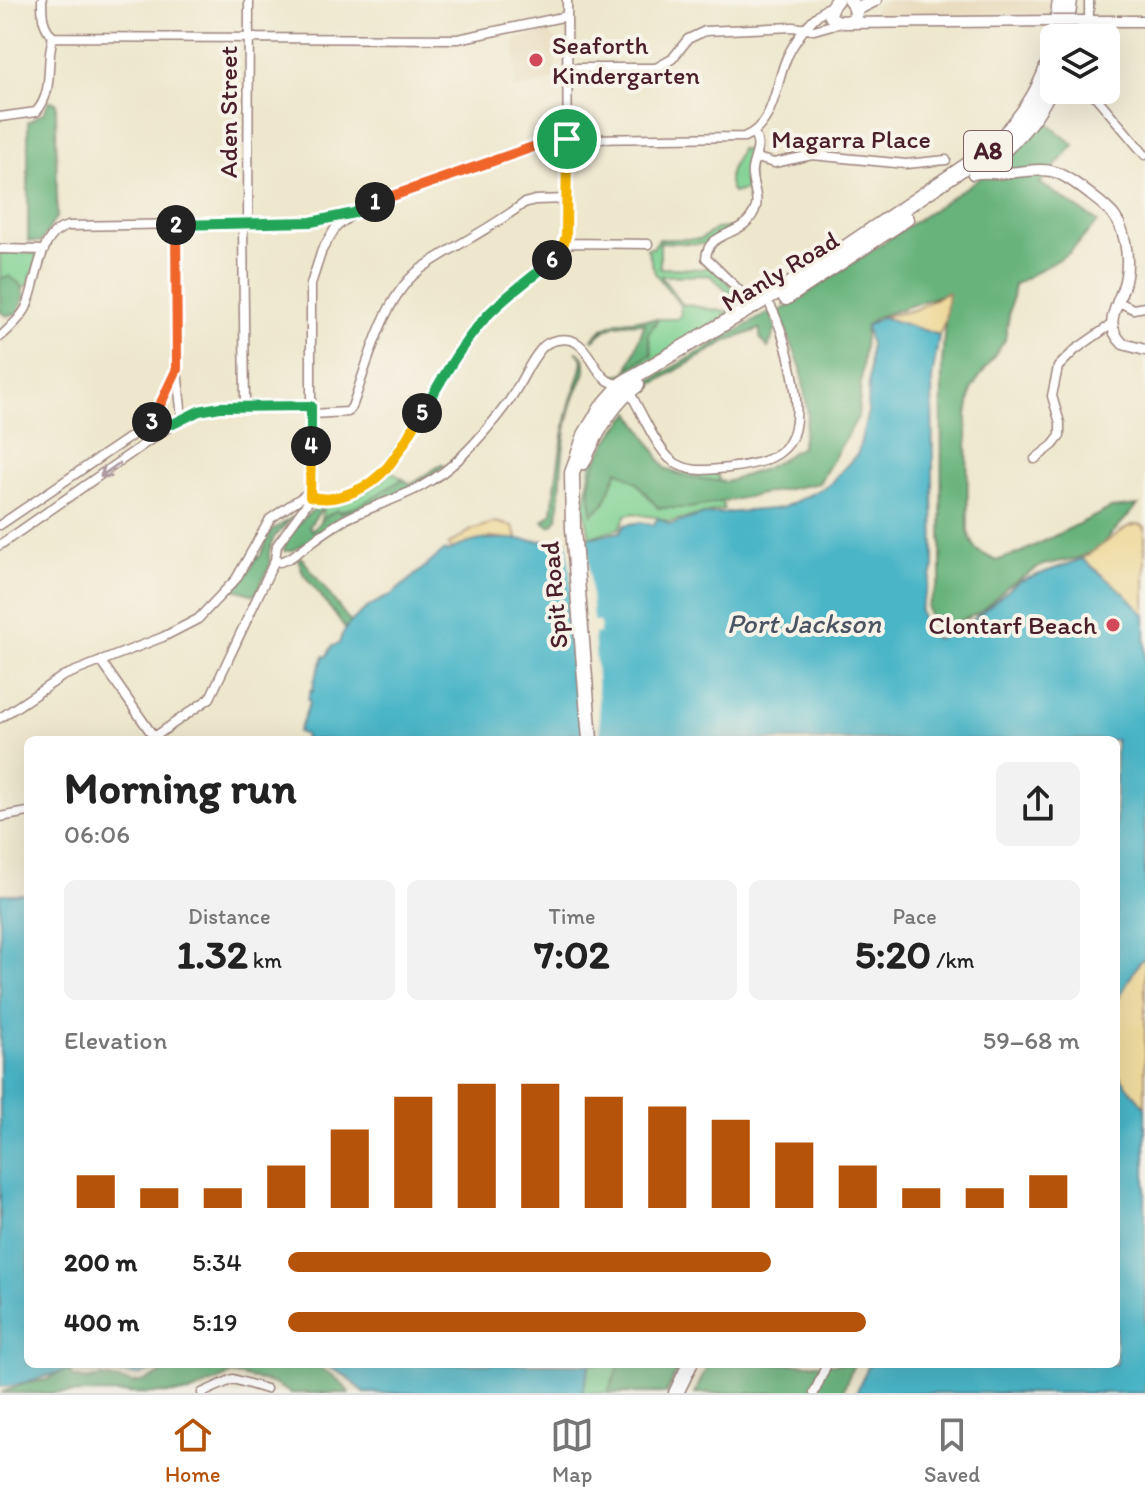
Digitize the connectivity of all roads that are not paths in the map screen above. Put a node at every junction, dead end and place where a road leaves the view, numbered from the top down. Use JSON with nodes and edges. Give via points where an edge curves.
{"nodes":[{"id":1,"x":42,"y":0,"type":"edge"},
{"id":2,"x":249,"y":0,"type":"edge"},
{"id":3,"x":567,"y":0,"type":"edge"},
{"id":4,"x":1060,"y":0,"type":"edge"},
{"id":5,"x":1070,"y":0,"type":"edge"},
{"id":6,"x":1089,"y":0,"type":"edge"},
{"id":7,"x":873,"y":1,"type":"edge"},
{"id":8,"x":833,"y":2,"type":"edge"},
{"id":9,"x":853,"y":7,"type":"edge"},
{"id":10,"x":567,"y":16,"type":"junction"},
{"id":11,"x":875,"y":21,"type":"junction"},
{"id":12,"x":1082,"y":21,"type":"junction"},
{"id":13,"x":1145,"y":21,"type":"edge"},
{"id":14,"x":842,"y":23,"type":"junction"},
{"id":15,"x":1056,"y":24,"type":"edge"},
{"id":16,"x":1067,"y":24,"type":"edge"},
{"id":17,"x":1082,"y":24,"type":"edge"},
{"id":18,"x":806,"y":29,"type":"junction"},
{"id":19,"x":53,"y":37,"type":"junction"},
{"id":20,"x":247,"y":39,"type":"junction"},
{"id":21,"x":567,"y":68,"type":"junction"},
{"id":22,"x":1040,"y":83,"type":"edge"},
{"id":23,"x":1041,"y":104,"type":"edge"},
{"id":24,"x":1102,"y":104,"type":"edge"},
{"id":25,"x":0,"y":117,"type":"edge"},
{"id":26,"x":754,"y":133,"type":"junction"},
{"id":27,"x":567,"y":139,"type":"junction"},
{"id":28,"x":1145,"y":155,"type":"edge"},
{"id":29,"x":997,"y":156,"type":"junction"},
{"id":30,"x":757,"y":158,"type":"junction"},
{"id":31,"x":946,"y":160,"type":"dead end"},
{"id":32,"x":973,"y":174,"type":"junction"},
{"id":33,"x":1001,"y":174,"type":"junction"},
{"id":34,"x":568,"y":199,"type":"junction"},
{"id":35,"x":354,"y":213,"type":"junction"},
{"id":36,"x":245,"y":224,"type":"junction"},
{"id":37,"x":176,"y":225,"type":"junction"},
{"id":38,"x":565,"y":243,"type":"junction"},
{"id":39,"x":648,"y":244,"type":"dead end"},
{"id":40,"x":0,"y":249,"type":"edge"},
{"id":41,"x":44,"y":250,"type":"junction"},
{"id":42,"x":739,"y":290,"type":"dead end"},
{"id":43,"x":1117,"y":301,"type":"junction"},
{"id":44,"x":769,"y":303,"type":"junction"},
{"id":45,"x":1145,"y":307,"type":"edge"},
{"id":46,"x":1112,"y":324,"type":"junction"},
{"id":47,"x":0,"y":337,"type":"edge"},
{"id":48,"x":1145,"y":350,"type":"edge"},
{"id":49,"x":177,"y":369,"type":"junction"},
{"id":50,"x":603,"y":377,"type":"junction"},
{"id":51,"x":626,"y":387,"type":"junction"},
{"id":52,"x":245,"y":406,"type":"junction"},
{"id":53,"x":311,"y":410,"type":"junction"},
{"id":54,"x":182,"y":419,"type":"junction"},
{"id":55,"x":152,"y":422,"type":"junction"},
{"id":56,"x":173,"y":424,"type":"junction"},
{"id":57,"x":582,"y":441,"type":"junction"},
{"id":58,"x":1035,"y":459,"type":"dead end"},
{"id":59,"x":310,"y":496,"type":"junction"},
{"id":60,"x":0,"y":525,"type":"edge"},
{"id":61,"x":576,"y":529,"type":"junction"},
{"id":62,"x":0,"y":545,"type":"edge"},
{"id":63,"x":278,"y":561,"type":"junction"},
{"id":64,"x":101,"y":661,"type":"junction"},
{"id":65,"x":0,"y":718,"type":"edge"},
{"id":66,"x":150,"y":736,"type":"edge"},
{"id":67,"x":156,"y":736,"type":"edge"},
{"id":68,"x":590,"y":736,"type":"edge"},
{"id":69,"x":596,"y":736,"type":"edge"},
{"id":70,"x":24,"y":813,"type":"edge"},
{"id":71,"x":0,"y":817,"type":"edge"},
{"id":72,"x":688,"y":1368,"type":"edge"},
{"id":73,"x":698,"y":1368,"type":"edge"},
{"id":74,"x":825,"y":1368,"type":"edge"},
{"id":75,"x":266,"y":1389,"type":"dead end"},
{"id":76,"x":202,"y":1393,"type":"edge"},
{"id":77,"x":676,"y":1393,"type":"edge"},
{"id":78,"x":686,"y":1393,"type":"edge"},
{"id":79,"x":814,"y":1393,"type":"edge"}],
"edges":[{"from":1,"to":19,"type":"street","via":[[42,19]]},
{"from":2,"to":20,"type":"street","name":"Aden Street"},
{"from":3,"to":10,"type":"street"},
{"from":4,"to":15,"type":"highway","name":"Manly Road","number":"A8"},
{"from":5,"to":16,"type":"highway"},
{"from":6,"to":12,"type":"street"},
{"from":7,"to":9,"type":"main road"},
{"from":7,"to":11,"type":"street","via":[[869,12]]},
{"from":8,"to":14,"type":"main road","via":[[831,16]]},
{"from":8,"to":18,"type":"street"},
{"from":9,"to":11,"type":"street"},
{"from":9,"to":14,"type":"main road","via":[[852,19]]},
{"from":10,"to":20,"type":"street","via":[[458,39]]},
{"from":10,"to":21,"type":"street"},
{"from":11,"to":12,"type":"street","bridge":true},
{"from":11,"to":14,"type":"street"},
{"from":12,"to":13,"type":"street"},
{"from":12,"to":17,"type":"street"},
{"from":14,"to":18,"type":"street"},
{"from":18,"to":21,"type":"street","via":[[705,31],[656,68]]},
{"from":18,"to":26,"type":"street","via":[[787,58],[767,117]]},
{"from":19,"to":20,"type":"street"},
{"from":19,"to":25,"type":"street","via":[[45,101],[36,112]]},
{"from":20,"to":36,"type":"street","name":"Aden Street"},
{"from":21,"to":27,"type":"street"},
{"from":22,"to":44,"type":"highway","name":"Manly Road","number":"A8","via":[[997,143]]},
{"from":23,"to":29,"type":"highway","name":"Manly Road","number":"A8"},
{"from":24,"to":28,"type":"street"},
{"from":26,"to":27,"type":"street","via":[[739,139]]},
{"from":26,"to":30,"type":"street"},
{"from":27,"to":34,"type":"street"},
{"from":27,"to":35,"type":"street","via":[[423,184]]},
{"from":29,"to":32,"type":"highway","name":"Manly Road","number":"A8"},
{"from":29,"to":33,"type":"street","via":[[995,166]]},
{"from":30,"to":31,"type":"street","name":"Magarra Place","via":[[774,163],[812,155],[906,164]]},
{"from":30,"to":42,"type":"street","via":[[752,169],[757,197],[746,225],[710,242],[706,250],[706,258]]},
{"from":32,"to":33,"type":"street"},
{"from":32,"to":44,"type":"highway","name":"Manly Road","number":"A8","via":[[808,285]]},
{"from":33,"to":43,"type":"street","via":[[1049,169],[1114,216],[1124,235],[1126,263]]},
{"from":34,"to":38,"type":"street"},
{"from":34,"to":53,"type":"street","via":[[524,203],[423,266],[387,314],[352,407],[348,412]]},
{"from":35,"to":36,"type":"street","via":[[311,222]]},
{"from":35,"to":53,"type":"street","via":[[329,237],[313,271]]},
{"from":36,"to":37,"type":"street"},
{"from":36,"to":52,"type":"street","name":"Aden Street"},
{"from":37,"to":41,"type":"street","via":[[68,226],[51,234]]},
{"from":37,"to":49,"type":"street"},
{"from":38,"to":39,"type":"street"},
{"from":38,"to":59,"type":"street","via":[[476,329],[380,477],[332,499]]},
{"from":40,"to":41,"type":"street"},
{"from":41,"to":47,"type":"street","via":[[25,310]]},
{"from":43,"to":45,"type":"street","via":[[1133,309]]},
{"from":43,"to":46,"type":"street"},
{"from":44,"to":51,"type":"highway","name":"Manly Road","number":"A8"},
{"from":44,"to":51,"type":"street","via":[[789,352],[794,381],[791,441],[778,455],[750,465],[690,470],[669,458]]},
{"from":46,"to":48,"type":"street","via":[[1123,344]]},
{"from":46,"to":58,"type":"street","via":[[1058,367],[1052,396],[1060,436]]},
{"from":49,"to":54,"type":"street"},
{"from":49,"to":55,"type":"street"},
{"from":50,"to":51,"type":"street"},
{"from":50,"to":57,"type":"street","via":[[604,394],[584,425]]},
{"from":50,"to":63,"type":"street","via":[[579,343],[549,342],[509,401],[433,482],[347,518]]},
{"from":51,"to":57,"type":"highway","name":"Manly Road","number":"A8","via":[[602,407]]},
{"from":51,"to":61,"type":"highway","name":"Manly Road","number":"A8","via":[[584,461]]},
{"from":52,"to":53,"type":"street"},
{"from":52,"to":54,"type":"street","via":[[199,411]]},
{"from":53,"to":59,"type":"street"},
{"from":54,"to":56,"type":"street"},
{"from":55,"to":56,"type":"street"},
{"from":55,"to":60,"type":"street"},
{"from":56,"to":62,"type":"street","one_way":true},
{"from":57,"to":61,"type":"highway","name":"Spit Road","number":"A8","via":[[572,473]]},
{"from":59,"to":63,"type":"street","via":[[277,545]]},
{"from":59,"to":64,"type":"street","via":[[295,500],[270,519],[236,579],[207,612],[175,632]]},
{"from":61,"to":68,"type":"highway","name":"Spit Road","number":"A8"},
{"from":61,"to":69,"type":"highway","name":"Spit Road","number":"A8"},
{"from":63,"to":67,"type":"street","via":[[210,698]]},
{"from":64,"to":65,"type":"street","via":[[63,676]]},
{"from":64,"to":66,"type":"street"},
{"from":70,"to":71,"type":"street"},
{"from":72,"to":77,"type":"highway"},
{"from":73,"to":78,"type":"highway"},
{"from":74,"to":79,"type":"street"},
{"from":75,"to":76,"type":"street","via":[[233,1379]]}]}
